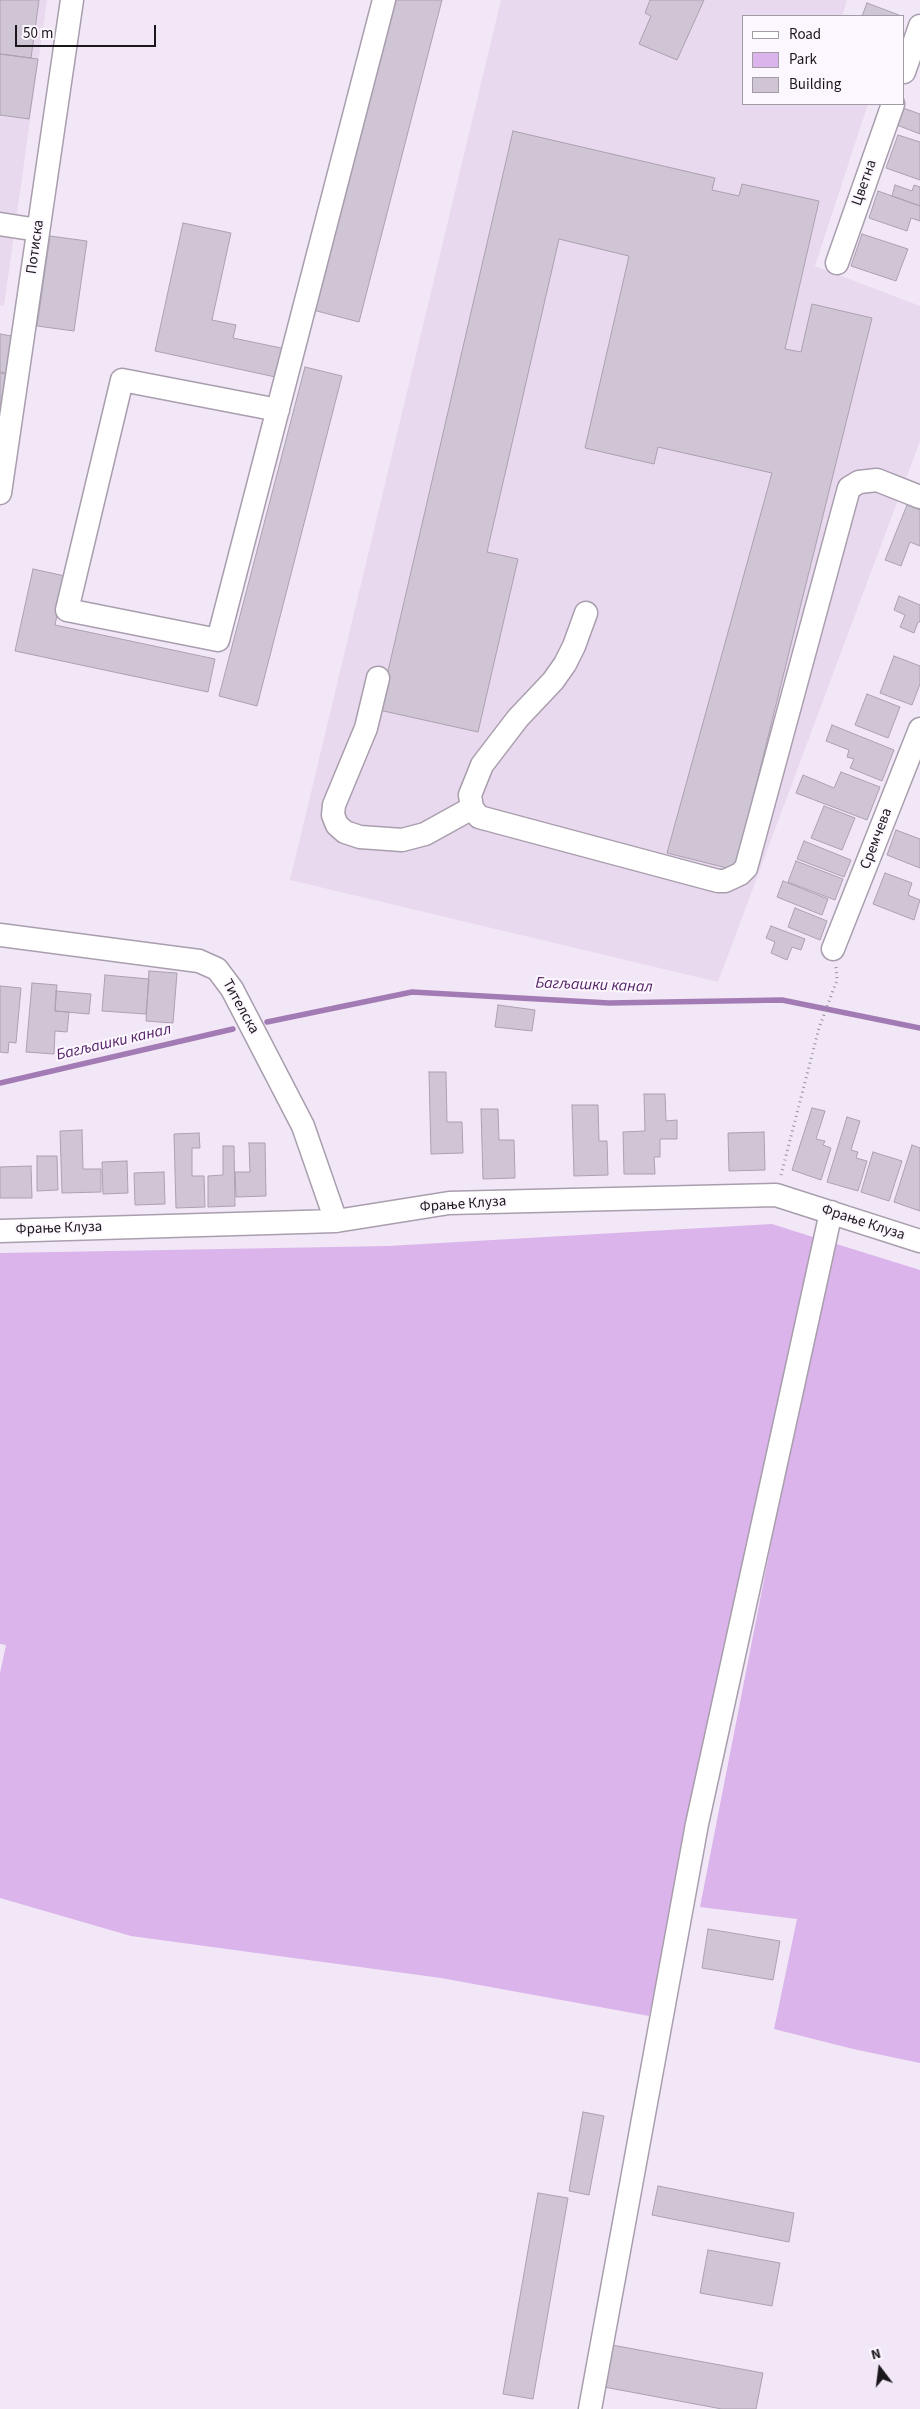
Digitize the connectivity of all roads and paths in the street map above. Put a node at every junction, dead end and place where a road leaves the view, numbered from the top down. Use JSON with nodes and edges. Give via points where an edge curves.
{"nodes":[{"id":1,"x":72,"y":0,"type":"edge"},
{"id":2,"x":384,"y":0,"type":"edge"},
{"id":3,"x":920,"y":26,"type":"edge"},
{"id":4,"x":905,"y":69,"type":"edge"},
{"id":5,"x":893,"y":105,"type":"edge"},
{"id":6,"x":0,"y":224,"type":"edge"},
{"id":7,"x":38,"y":230,"type":"junction"},
{"id":8,"x":837,"y":263,"type":"dead end"},
{"id":9,"x":278,"y":410,"type":"junction"},
{"id":10,"x":0,"y":493,"type":"edge"},
{"id":11,"x":917,"y":496,"type":"edge"},
{"id":12,"x":586,"y":613,"type":"dead end"},
{"id":13,"x":378,"y":678,"type":"dead end"},
{"id":14,"x":920,"y":728,"type":"edge"},
{"id":15,"x":472,"y":808,"type":"junction"},
{"id":16,"x":0,"y":936,"type":"edge"},
{"id":17,"x":834,"y":949,"type":"dead end"},
{"id":18,"x":837,"y":980,"type":"dead end"},
{"id":19,"x":776,"y":1195,"type":"junction"},
{"id":20,"x":831,"y":1212,"type":"junction"},
{"id":21,"x":336,"y":1220,"type":"junction"},
{"id":22,"x":0,"y":1231,"type":"edge"},
{"id":23,"x":920,"y":1241,"type":"edge"},
{"id":24,"x":590,"y":2409,"type":"edge"}],
"edges":[{"from":1,"to":7,"type":"street","name":"Потиска"},
{"from":2,"to":9,"type":"street"},
{"from":3,"to":4,"type":"street"},
{"from":5,"to":8,"type":"street","name":"Цветна"},
{"from":6,"to":7,"type":"street"},
{"from":7,"to":10,"type":"street","name":"Потиска"},
{"from":9,"to":9,"type":"street","via":[[218,640],[67,610],[122,380]]},
{"from":11,"to":15,"type":"street","via":[[877,480],[860,482],[849,488],[746,868],[740,874],[718,881],[479,817]]},
{"from":12,"to":15,"type":"street","via":[[565,664],[482,765],[470,795]]},
{"from":13,"to":15,"type":"street","via":[[366,728],[334,805],[337,825],[345,832],[360,837],[402,840],[425,834]]},
{"from":14,"to":17,"type":"street","name":"Сремчева"},
{"from":16,"to":21,"type":"street","name":"Тителска","via":[[199,961],[217,969],[232,988],[303,1126]]},
{"from":18,"to":19,"type":"path","via":[[819,1028]]},
{"from":19,"to":20,"type":"street","name":"Фрање Клуза"},
{"from":19,"to":21,"type":"street","name":"Фрање Клуза","via":[[449,1203]]},
{"from":20,"to":23,"type":"street","name":"Фрање Клуза"},
{"from":20,"to":24,"type":"street","via":[[696,1824]]},
{"from":21,"to":22,"type":"street","name":"Фрање Клуза"}]}
